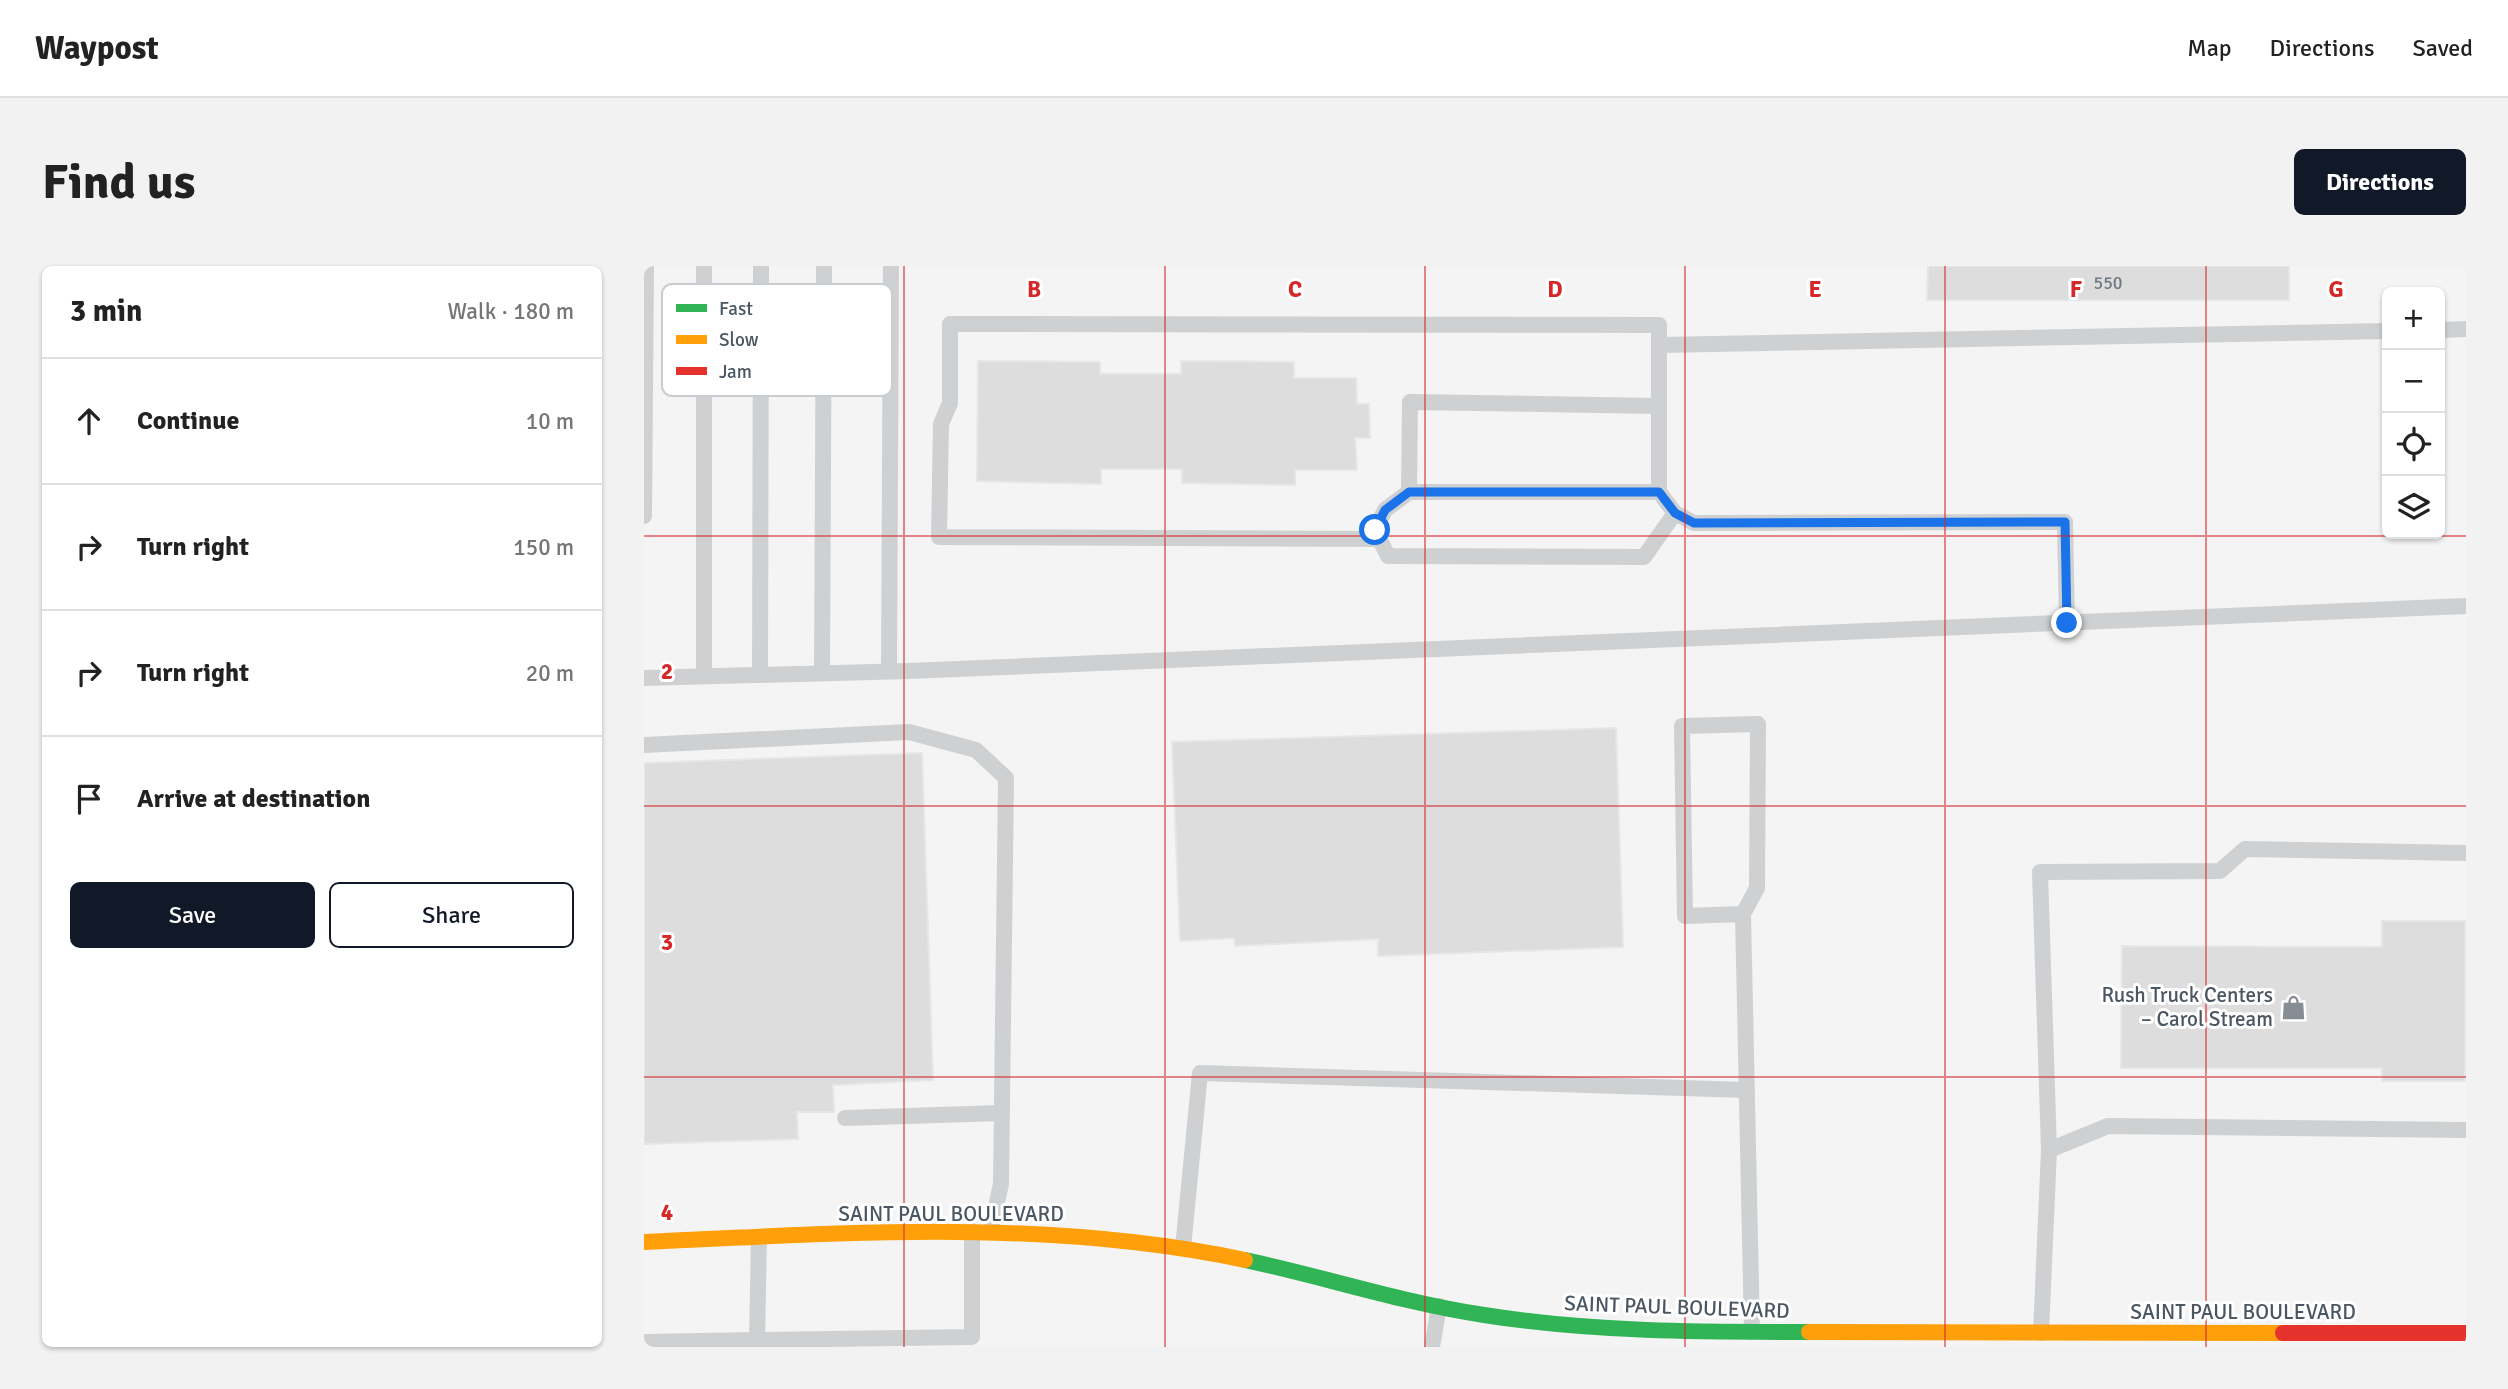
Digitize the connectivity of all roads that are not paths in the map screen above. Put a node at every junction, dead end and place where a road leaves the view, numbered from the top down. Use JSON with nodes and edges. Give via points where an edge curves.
{"nodes":[{"id":1,"x":646,"y":266,"type":"edge"},
{"id":2,"x":704,"y":266,"type":"edge"},
{"id":3,"x":761,"y":266,"type":"edge"},
{"id":4,"x":824,"y":266,"type":"edge"},
{"id":5,"x":891,"y":266,"type":"edge"},
{"id":6,"x":704,"y":284,"type":"edge"},
{"id":7,"x":761,"y":284,"type":"edge"},
{"id":8,"x":824,"y":284,"type":"edge"},
{"id":9,"x":891,"y":284,"type":"edge"},
{"id":10,"x":2466,"y":329,"type":"edge"},
{"id":11,"x":2445,"y":330,"type":"edge"},
{"id":12,"x":2382,"y":331,"type":"edge"},
{"id":13,"x":1659,"y":345,"type":"junction"},
{"id":14,"x":704,"y":396,"type":"edge"},
{"id":15,"x":761,"y":396,"type":"edge"},
{"id":16,"x":823,"y":396,"type":"edge"},
{"id":17,"x":890,"y":396,"type":"edge"},
{"id":18,"x":1659,"y":406,"type":"junction"},
{"id":19,"x":1409,"y":492,"type":"junction"},
{"id":20,"x":1659,"y":492,"type":"junction"},
{"id":21,"x":1675,"y":513,"type":"junction"},
{"id":22,"x":644,"y":516,"type":"edge"},
{"id":23,"x":1380,"y":539,"type":"junction"},
{"id":24,"x":2466,"y":606,"type":"edge"},
{"id":25,"x":2067,"y":623,"type":"junction"},
{"id":26,"x":889,"y":671,"type":"junction"},
{"id":27,"x":822,"y":673,"type":"junction"},
{"id":28,"x":760,"y":675,"type":"junction"},
{"id":29,"x":704,"y":676,"type":"junction"},
{"id":30,"x":644,"y":678,"type":"edge"},
{"id":31,"x":644,"y":745,"type":"edge"},
{"id":32,"x":2466,"y":853,"type":"edge"},
{"id":33,"x":1742,"y":914,"type":"junction"},
{"id":34,"x":1746,"y":1090,"type":"junction"},
{"id":35,"x":1002,"y":1113,"type":"junction"},
{"id":36,"x":845,"y":1118,"type":"dead end"},
{"id":37,"x":2466,"y":1130,"type":"edge"},
{"id":38,"x":2049,"y":1150,"type":"junction"},
{"id":39,"x":991,"y":1230,"type":"junction"},
{"id":40,"x":972,"y":1231,"type":"junction"},
{"id":41,"x":759,"y":1238,"type":"junction"},
{"id":42,"x":644,"y":1242,"type":"edge"},
{"id":43,"x":1183,"y":1248,"type":"junction"},
{"id":44,"x":1439,"y":1306,"type":"junction"},
{"id":45,"x":1752,"y":1332,"type":"junction"},
{"id":46,"x":2041,"y":1333,"type":"junction"},
{"id":47,"x":2466,"y":1333,"type":"edge"},
{"id":48,"x":757,"y":1340,"type":"junction"},
{"id":49,"x":644,"y":1342,"type":"edge"},
{"id":50,"x":972,"y":1342,"type":"edge"},
{"id":51,"x":1432,"y":1347,"type":"edge"}],
"edges":[{"from":1,"to":22,"type":"lane"},
{"from":2,"to":6,"type":"lane"},
{"from":3,"to":7,"type":"lane"},
{"from":4,"to":8,"type":"lane"},
{"from":5,"to":9,"type":"lane"},
{"from":10,"to":11,"type":"lane"},
{"from":12,"to":13,"type":"lane"},
{"from":13,"to":18,"type":"lane"},
{"from":13,"to":23,"type":"lane","via":[[1659,325],[950,324],[950,403],[941,424],[939,537]]},
{"from":14,"to":29,"type":"lane"},
{"from":15,"to":28,"type":"lane"},
{"from":16,"to":27,"type":"lane"},
{"from":17,"to":26,"type":"lane"},
{"from":18,"to":19,"type":"lane","via":[[1410,402]]},
{"from":18,"to":20,"type":"lane"},
{"from":19,"to":20,"type":"lane"},
{"from":19,"to":23,"type":"lane","via":[[1385,510],[1375,530]]},
{"from":20,"to":21,"type":"lane"},
{"from":21,"to":23,"type":"lane","via":[[1644,557],[1388,556]]},
{"from":21,"to":25,"type":"lane","via":[[1694,523],[2065,522]]},
{"from":24,"to":25,"type":"lane"},
{"from":25,"to":26,"type":"lane"},
{"from":26,"to":27,"type":"lane"},
{"from":27,"to":28,"type":"lane"},
{"from":28,"to":29,"type":"lane"},
{"from":29,"to":30,"type":"lane"},
{"from":31,"to":35,"type":"lane","via":[[909,732],[976,750],[1006,778]]},
{"from":32,"to":38,"type":"lane","via":[[2245,849],[2220,871],[2040,872]]},
{"from":33,"to":33,"type":"lane","via":[[1685,916],[1682,726],[1758,724],[1756,888]]},
{"from":33,"to":34,"type":"lane"},
{"from":34,"to":43,"type":"lane","via":[[1200,1073]]},
{"from":34,"to":45,"type":"lane"},
{"from":35,"to":36,"type":"lane"},
{"from":35,"to":39,"type":"lane","via":[[1001,1184]]},
{"from":37,"to":38,"type":"lane","via":[[2108,1126]]},
{"from":38,"to":46,"type":"lane"},
{"from":39,"to":40,"type":"street","name":"SAINT PAUL BOULEVARD"},
{"from":39,"to":43,"type":"street","name":"SAINT PAUL BOULEVARD","via":[[1086,1235]]},
{"from":40,"to":41,"type":"street","name":"SAINT PAUL BOULEVARD"},
{"from":40,"to":50,"type":"lane"},
{"from":41,"to":42,"type":"street","name":"SAINT PAUL BOULEVARD"},
{"from":41,"to":48,"type":"lane"},
{"from":43,"to":44,"type":"street","name":"SAINT PAUL BOULEVARD"},
{"from":44,"to":45,"type":"street","name":"SAINT PAUL BOULEVARD","via":[[1607,1330]]},
{"from":44,"to":51,"type":"lane"},
{"from":45,"to":46,"type":"street","name":"SAINT PAUL BOULEVARD"},
{"from":46,"to":47,"type":"street","name":"SAINT PAUL BOULEVARD"},
{"from":48,"to":49,"type":"lane"},
{"from":48,"to":50,"type":"lane"}]}
